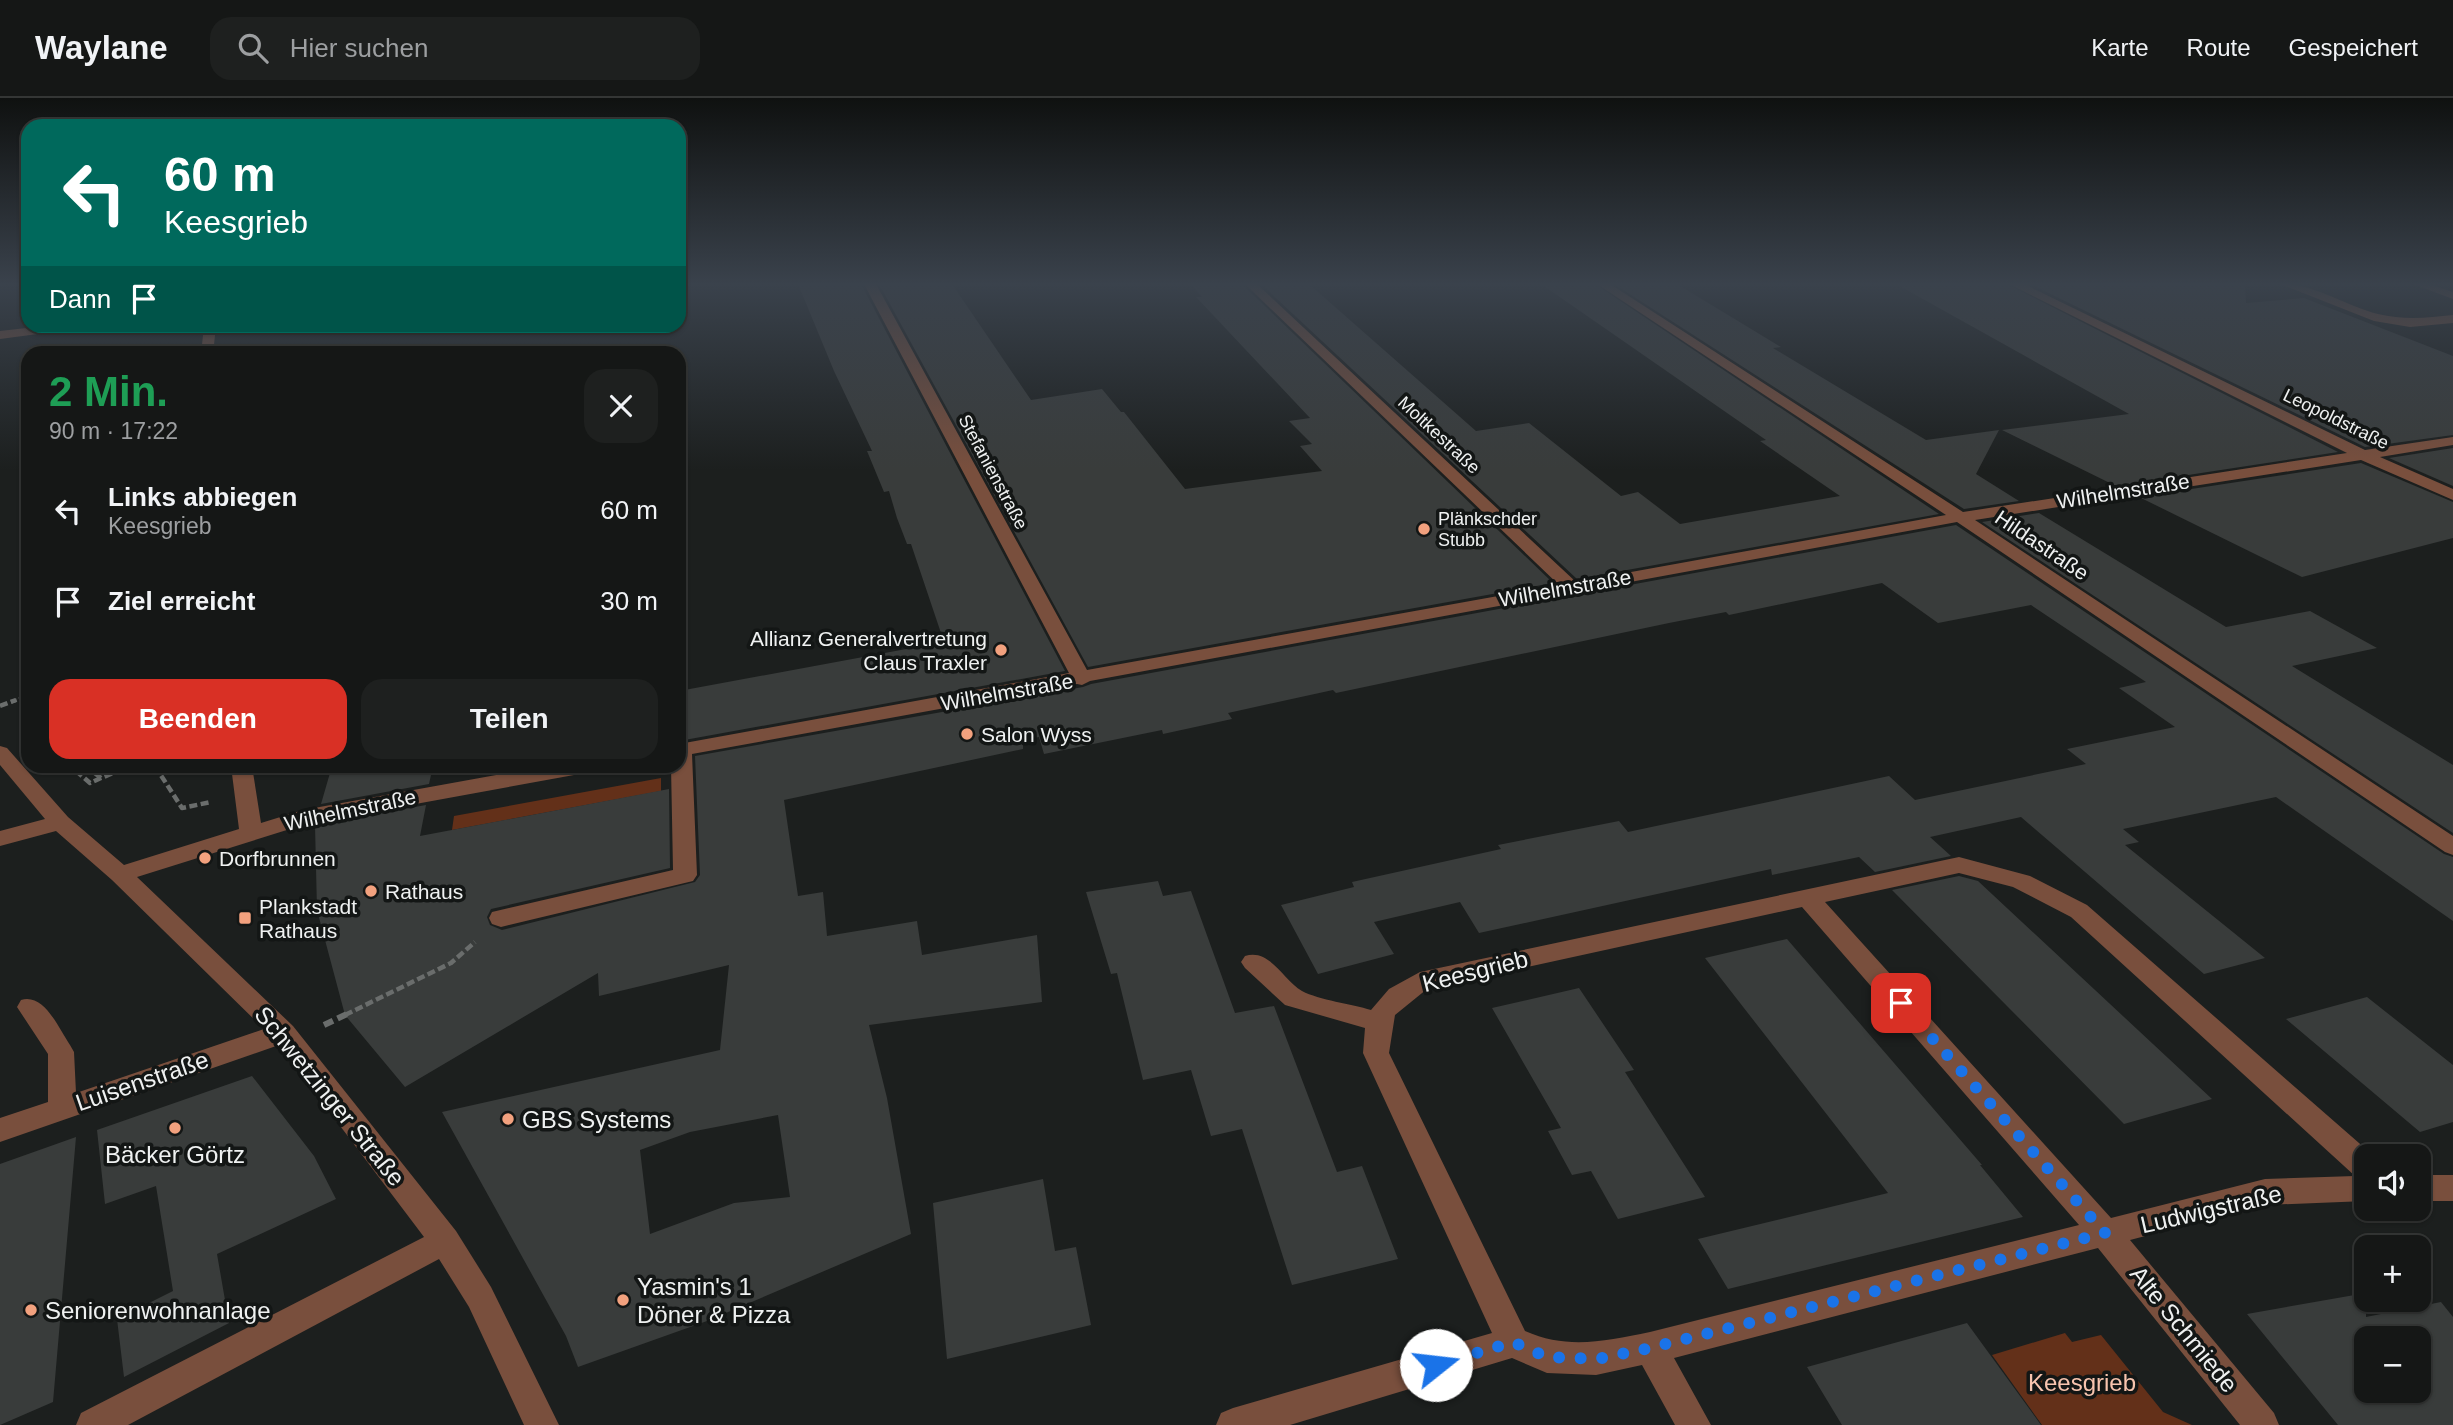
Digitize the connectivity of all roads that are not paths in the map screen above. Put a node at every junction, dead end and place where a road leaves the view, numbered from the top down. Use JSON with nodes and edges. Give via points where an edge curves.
{"nodes":[{"id":1,"x":903,"y":346,"type":"edge"},
{"id":2,"x":1317,"y":346,"type":"edge"},
{"id":3,"x":1698,"y":346,"type":"edge"},
{"id":4,"x":2141,"y":346,"type":"edge"},
{"id":5,"x":2453,"y":441,"type":"edge"},
{"id":6,"x":2361,"y":454,"type":"junction"},
{"id":7,"x":2453,"y":495,"type":"edge"},
{"id":8,"x":1960,"y":517,"type":"junction"},
{"id":9,"x":1571,"y":586,"type":"junction"},
{"id":10,"x":1082,"y":679,"type":"junction"},
{"id":11,"x":686,"y":749,"type":"edge"},
{"id":12,"x":0,"y":752,"type":"edge"},
{"id":13,"x":242,"y":773,"type":"edge"},
{"id":14,"x":545,"y":773,"type":"edge"},
{"id":15,"x":681,"y":773,"type":"edge"},
{"id":16,"x":60,"y":822,"type":"junction"},
{"id":17,"x":251,"y":832,"type":"junction"},
{"id":18,"x":0,"y":839,"type":"edge"},
{"id":19,"x":2453,"y":847,"type":"edge"},
{"id":20,"x":120,"y":874,"type":"junction"},
{"id":21,"x":1808,"y":899,"type":"junction"},
{"id":22,"x":501,"y":918,"type":"road end"},
{"id":23,"x":1254,"y":962,"type":"dead end"},
{"id":24,"x":30,"y":1007,"type":"dead end"},
{"id":25,"x":1376,"y":1021,"type":"junction"},
{"id":26,"x":287,"y":1037,"type":"junction"},
{"id":27,"x":62,"y":1109,"type":"junction"},
{"id":28,"x":0,"y":1130,"type":"edge"},
{"id":29,"x":2354,"y":1156,"type":"edge"},
{"id":30,"x":2354,"y":1188,"type":"edge"},
{"id":31,"x":2431,"y":1188,"type":"edge"},
{"id":32,"x":2453,"y":1188,"type":"edge"},
{"id":33,"x":2105,"y":1233,"type":"junction"},
{"id":34,"x":445,"y":1241,"type":"junction"},
{"id":35,"x":1513,"y":1342,"type":"junction"},
{"id":36,"x":1650,"y":1348,"type":"junction"},
{"id":37,"x":93,"y":1425,"type":"edge"},
{"id":38,"x":542,"y":1425,"type":"edge"},
{"id":39,"x":1233,"y":1425,"type":"edge"},
{"id":40,"x":1694,"y":1425,"type":"edge"},
{"id":41,"x":2262,"y":1425,"type":"edge"}],
"edges":[{"from":1,"to":10,"type":"street","name":"Stefanienstraße"},
{"from":2,"to":9,"type":"street","name":"Moltkestraße"},
{"from":3,"to":8,"type":"street","name":"Hildastraße"},
{"from":4,"to":6,"type":"street","name":"Leopoldstraße"},
{"from":5,"to":6,"type":"street","name":"Wilhelmstraße"},
{"from":6,"to":7,"type":"street","name":"Leopoldstraße"},
{"from":6,"to":8,"type":"street","name":"Wilhelmstraße"},
{"from":8,"to":9,"type":"street","name":"Wilhelmstraße"},
{"from":8,"to":19,"type":"street","name":"Hildastraße"},
{"from":9,"to":10,"type":"street","name":"Wilhelmstraße"},
{"from":10,"to":11,"type":"street","name":"Wilhelmstraße"},
{"from":12,"to":16,"type":"street","name":"Schwetzinger Straße"},
{"from":13,"to":17,"type":"street"},
{"from":14,"to":17,"type":"street","name":"Wilhelmstraße","via":[[339,809]]},
{"from":15,"to":22,"type":"street","via":[[685,875]]},
{"from":16,"to":18,"type":"street"},
{"from":16,"to":20,"type":"street","name":"Schwetzinger Straße"},
{"from":17,"to":20,"type":"street","name":"Wilhelmstraße"},
{"from":20,"to":26,"type":"street","name":"Schwetzinger Straße"},
{"from":21,"to":25,"type":"street","name":"Keesgrieb","via":[[1420,981],[1393,998]]},
{"from":21,"to":29,"type":"street","name":"Keesgrieb","via":[[1959,865],[1994,872],[2053,894],[2079,911]]},
{"from":21,"to":33,"type":"street"},
{"from":23,"to":25,"type":"street","via":[[1294,998]]},
{"from":24,"to":27,"type":"street","via":[[61,1052]]},
{"from":25,"to":35,"type":"street","via":[[1376,1053]]},
{"from":26,"to":27,"type":"street","name":"Luisenstraße"},
{"from":26,"to":34,"type":"street","name":"Schwetzinger Straße"},
{"from":27,"to":28,"type":"street","name":"Luisenstraße"},
{"from":30,"to":33,"type":"street","name":"Ludwigstraße","via":[[2265,1192]]},
{"from":31,"to":32,"type":"street"},
{"from":33,"to":36,"type":"street","name":"Ludwigstraße"},
{"from":33,"to":41,"type":"street","name":"Alte Schmiede"},
{"from":34,"to":37,"type":"street"},
{"from":34,"to":38,"type":"street","name":"Schwetzinger Straße","via":[[480,1297]]},
{"from":35,"to":36,"type":"street","name":"Ludwigstraße","via":[[1547,1357],[1597,1359]]},
{"from":35,"to":39,"type":"street"},
{"from":36,"to":40,"type":"street"}]}
